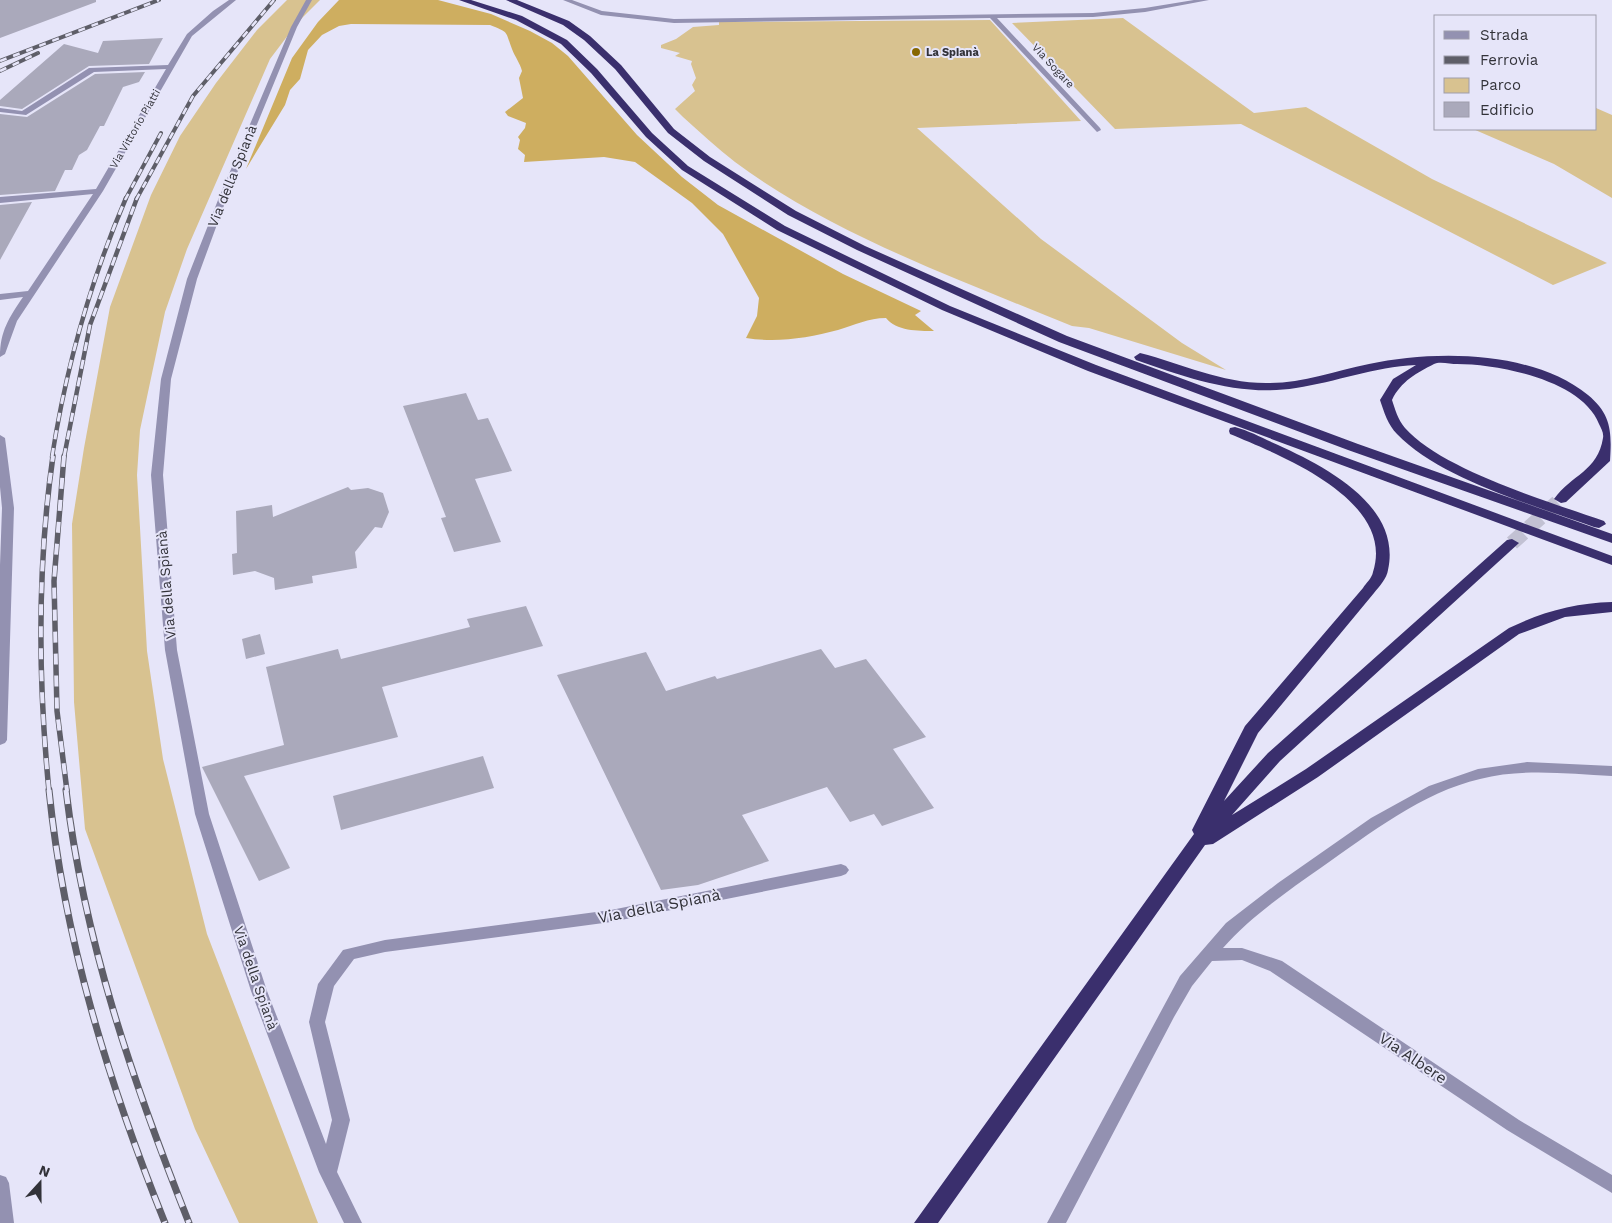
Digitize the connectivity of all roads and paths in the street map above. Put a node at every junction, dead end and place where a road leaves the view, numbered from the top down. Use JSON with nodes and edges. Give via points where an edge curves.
{"nodes":[{"id":1,"x":233,"y":0,"type":"edge"},
{"id":2,"x":309,"y":0,"type":"edge"},
{"id":3,"x":463,"y":0,"type":"edge"},
{"id":4,"x":510,"y":0,"type":"edge"},
{"id":5,"x":566,"y":0,"type":"edge"},
{"id":6,"x":1206,"y":0,"type":"edge"},
{"id":7,"x":993,"y":18,"type":"junction"},
{"id":8,"x":170,"y":67,"type":"junction"},
{"id":9,"x":0,"y":110,"type":"edge"},
{"id":10,"x":1097,"y":130,"type":"dead end"},
{"id":11,"x":99,"y":191,"type":"junction"},
{"id":12,"x":0,"y":200,"type":"edge"},
{"id":13,"x":861,"y":248,"type":"junction"},
{"id":14,"x":31,"y":293,"type":"junction"},
{"id":15,"x":0,"y":297,"type":"edge"},
{"id":16,"x":0,"y":354,"type":"edge"},
{"id":17,"x":1441,"y":359,"type":"junction"},
{"id":18,"x":1092,"y":368,"type":"junction"},
{"id":19,"x":0,"y":438,"type":"edge"},
{"id":20,"x":1561,"y":499,"type":"tunnel mouth"},
{"id":21,"x":1612,"y":529,"type":"edge"},
{"id":22,"x":1612,"y":539,"type":"edge"},
{"id":23,"x":1512,"y":543,"type":"tunnel mouth"},
{"id":24,"x":1612,"y":561,"type":"edge"},
{"id":25,"x":1612,"y":607,"type":"edge"},
{"id":26,"x":0,"y":740,"type":"edge"},
{"id":27,"x":1612,"y":771,"type":"edge"},
{"id":28,"x":1191,"y":849,"type":"junction"},
{"id":29,"x":841,"y":870,"type":"dead end"},
{"id":30,"x":1207,"y":955,"type":"junction"},
{"id":31,"x":328,"y":1172,"type":"junction"},
{"id":32,"x":0,"y":1183,"type":"edge"},
{"id":33,"x":1612,"y":1185,"type":"edge"},
{"id":34,"x":5,"y":1223,"type":"edge"},
{"id":35,"x":353,"y":1223,"type":"edge"},
{"id":36,"x":925,"y":1223,"type":"edge"},
{"id":37,"x":1056,"y":1223,"type":"edge"}],
"edges":[{"from":1,"to":8,"type":"street","name":"Via Vittorio Piatti","via":[[189,35]]},
{"from":2,"to":31,"type":"street","name":"Via della Spianà","via":[[294,27],[192,279],[166,379],[157,475],[171,650],[202,814],[259,991]]},
{"from":3,"to":18,"type":"highway","via":[[520,18],[564,42],[594,71],[649,135],[686,168],[781,228],[946,308]]},
{"from":4,"to":13,"type":"highway","via":[[566,23],[587,38],[618,67],[671,130],[707,159],[792,213]]},
{"from":5,"to":7,"type":"street","via":[[601,13],[674,21]]},
{"from":6,"to":7,"type":"street","via":[[1093,15]]},
{"from":7,"to":10,"type":"street","name":"Via Sogare"},
{"from":8,"to":9,"type":"street","name":"Via Vittorio Piatti","via":[[92,70],[23,113]]},
{"from":8,"to":11,"type":"street","name":"Via Vittorio Piatti"},
{"from":11,"to":12,"type":"street"},
{"from":11,"to":14,"type":"street","name":"Via Vittorio Piatti"},
{"from":13,"to":17,"type":"highway","via":[[1078,336],[1221,381],[1267,387],[1300,385],[1382,365]]},
{"from":13,"to":22,"type":"highway","via":[[1063,339]]},
{"from":14,"to":15,"type":"street"},
{"from":14,"to":16,"type":"street","name":"Via Vittorio Piatti","via":[[12,321]]},
{"from":17,"to":20,"type":"highway","via":[[1510,365],[1567,386],[1599,410],[1610,436],[1603,461]]},
{"from":17,"to":21,"type":"highway","via":[[1394,382],[1386,400],[1393,419],[1403,432],[1427,451],[1484,480]]},
{"from":18,"to":24,"type":"highway"},
{"from":18,"to":28,"type":"highway","via":[[1283,451],[1321,471],[1368,512],[1380,536],[1383,553],[1380,572],[1369,590],[1251,730]]},
{"from":19,"to":26,"type":"street","via":[[8,508]]},
{"from":23,"to":28,"type":"highway","via":[[1274,757]]},
{"from":25,"to":28,"type":"highway","via":[[1548,615],[1514,632],[1312,772]]},
{"from":27,"to":30,"type":"street","via":[[1528,766],[1478,774],[1434,790],[1376,822],[1283,887],[1232,927]]},
{"from":28,"to":36,"type":"highway"},
{"from":29,"to":31,"type":"street","name":"Via della Spianà","via":[[611,916],[385,946],[349,954],[326,984],[317,1022],[342,1120]]},
{"from":30,"to":33,"type":"street","name":"Via Albere","via":[[1242,954],[1276,966],[1505,1119]]},
{"from":30,"to":37,"type":"street","via":[[1186,981],[1168,1012]]},
{"from":31,"to":35,"type":"street","name":"Via della Spianà"},
{"from":32,"to":34,"type":"street"}]}
